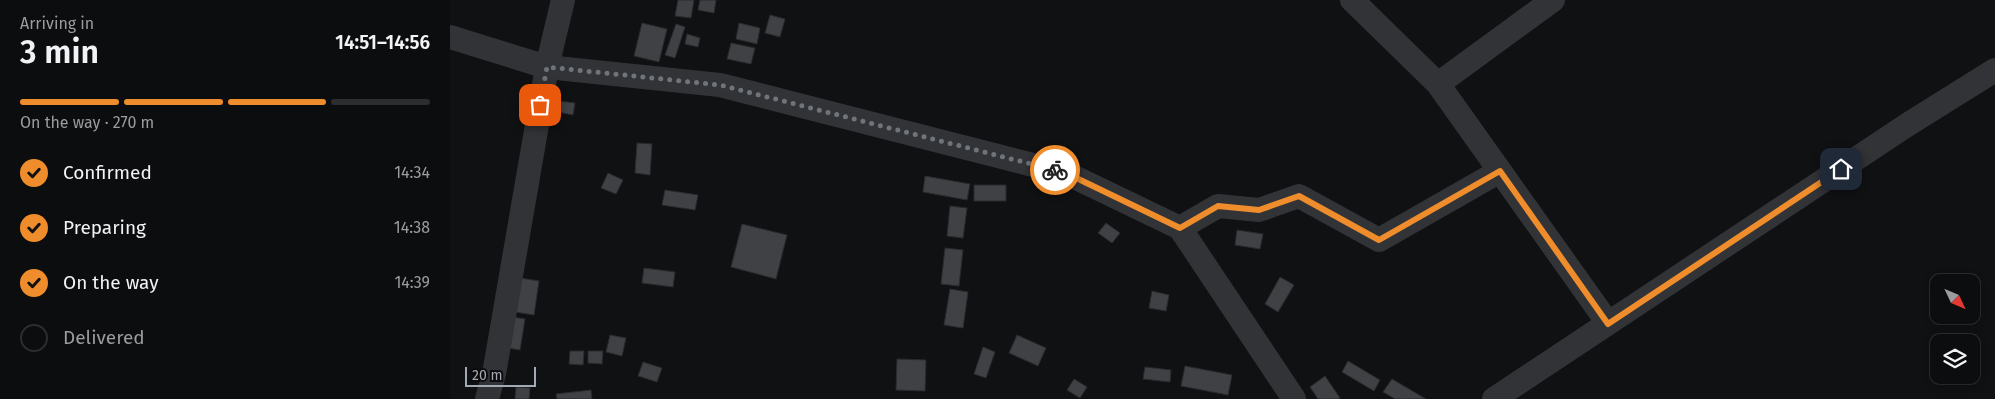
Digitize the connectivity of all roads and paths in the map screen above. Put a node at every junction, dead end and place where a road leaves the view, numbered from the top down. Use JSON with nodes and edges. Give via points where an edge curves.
{"nodes":[{"id":1,"x":563,"y":0,"type":"edge"},
{"id":2,"x":1352,"y":0,"type":"edge"},
{"id":3,"x":1553,"y":0,"type":"edge"},
{"id":4,"x":450,"y":37,"type":"edge"},
{"id":5,"x":547,"y":67,"type":"junction"},
{"id":6,"x":1995,"y":70,"type":"edge"},
{"id":7,"x":1438,"y":84,"type":"junction"},
{"id":8,"x":1500,"y":171,"type":"junction"},
{"id":9,"x":1180,"y":228,"type":"junction"},
{"id":10,"x":1608,"y":324,"type":"junction"},
{"id":11,"x":487,"y":399,"type":"edge"},
{"id":12,"x":1294,"y":399,"type":"edge"},
{"id":13,"x":1494,"y":399,"type":"edge"}],
"edges":[{"from":1,"to":5,"type":"street"},
{"from":2,"to":7,"type":"street"},
{"from":3,"to":7,"type":"street"},
{"from":4,"to":5,"type":"street"},
{"from":5,"to":9,"type":"street","via":[[720,85],[1068,174]]},
{"from":5,"to":11,"type":"street"},
{"from":6,"to":10,"type":"street"},
{"from":7,"to":8,"type":"street"},
{"from":8,"to":9,"type":"street","via":[[1379,240],[1299,196],[1259,210],[1218,206]]},
{"from":8,"to":10,"type":"street"},
{"from":9,"to":12,"type":"street"},
{"from":10,"to":13,"type":"street"}]}
